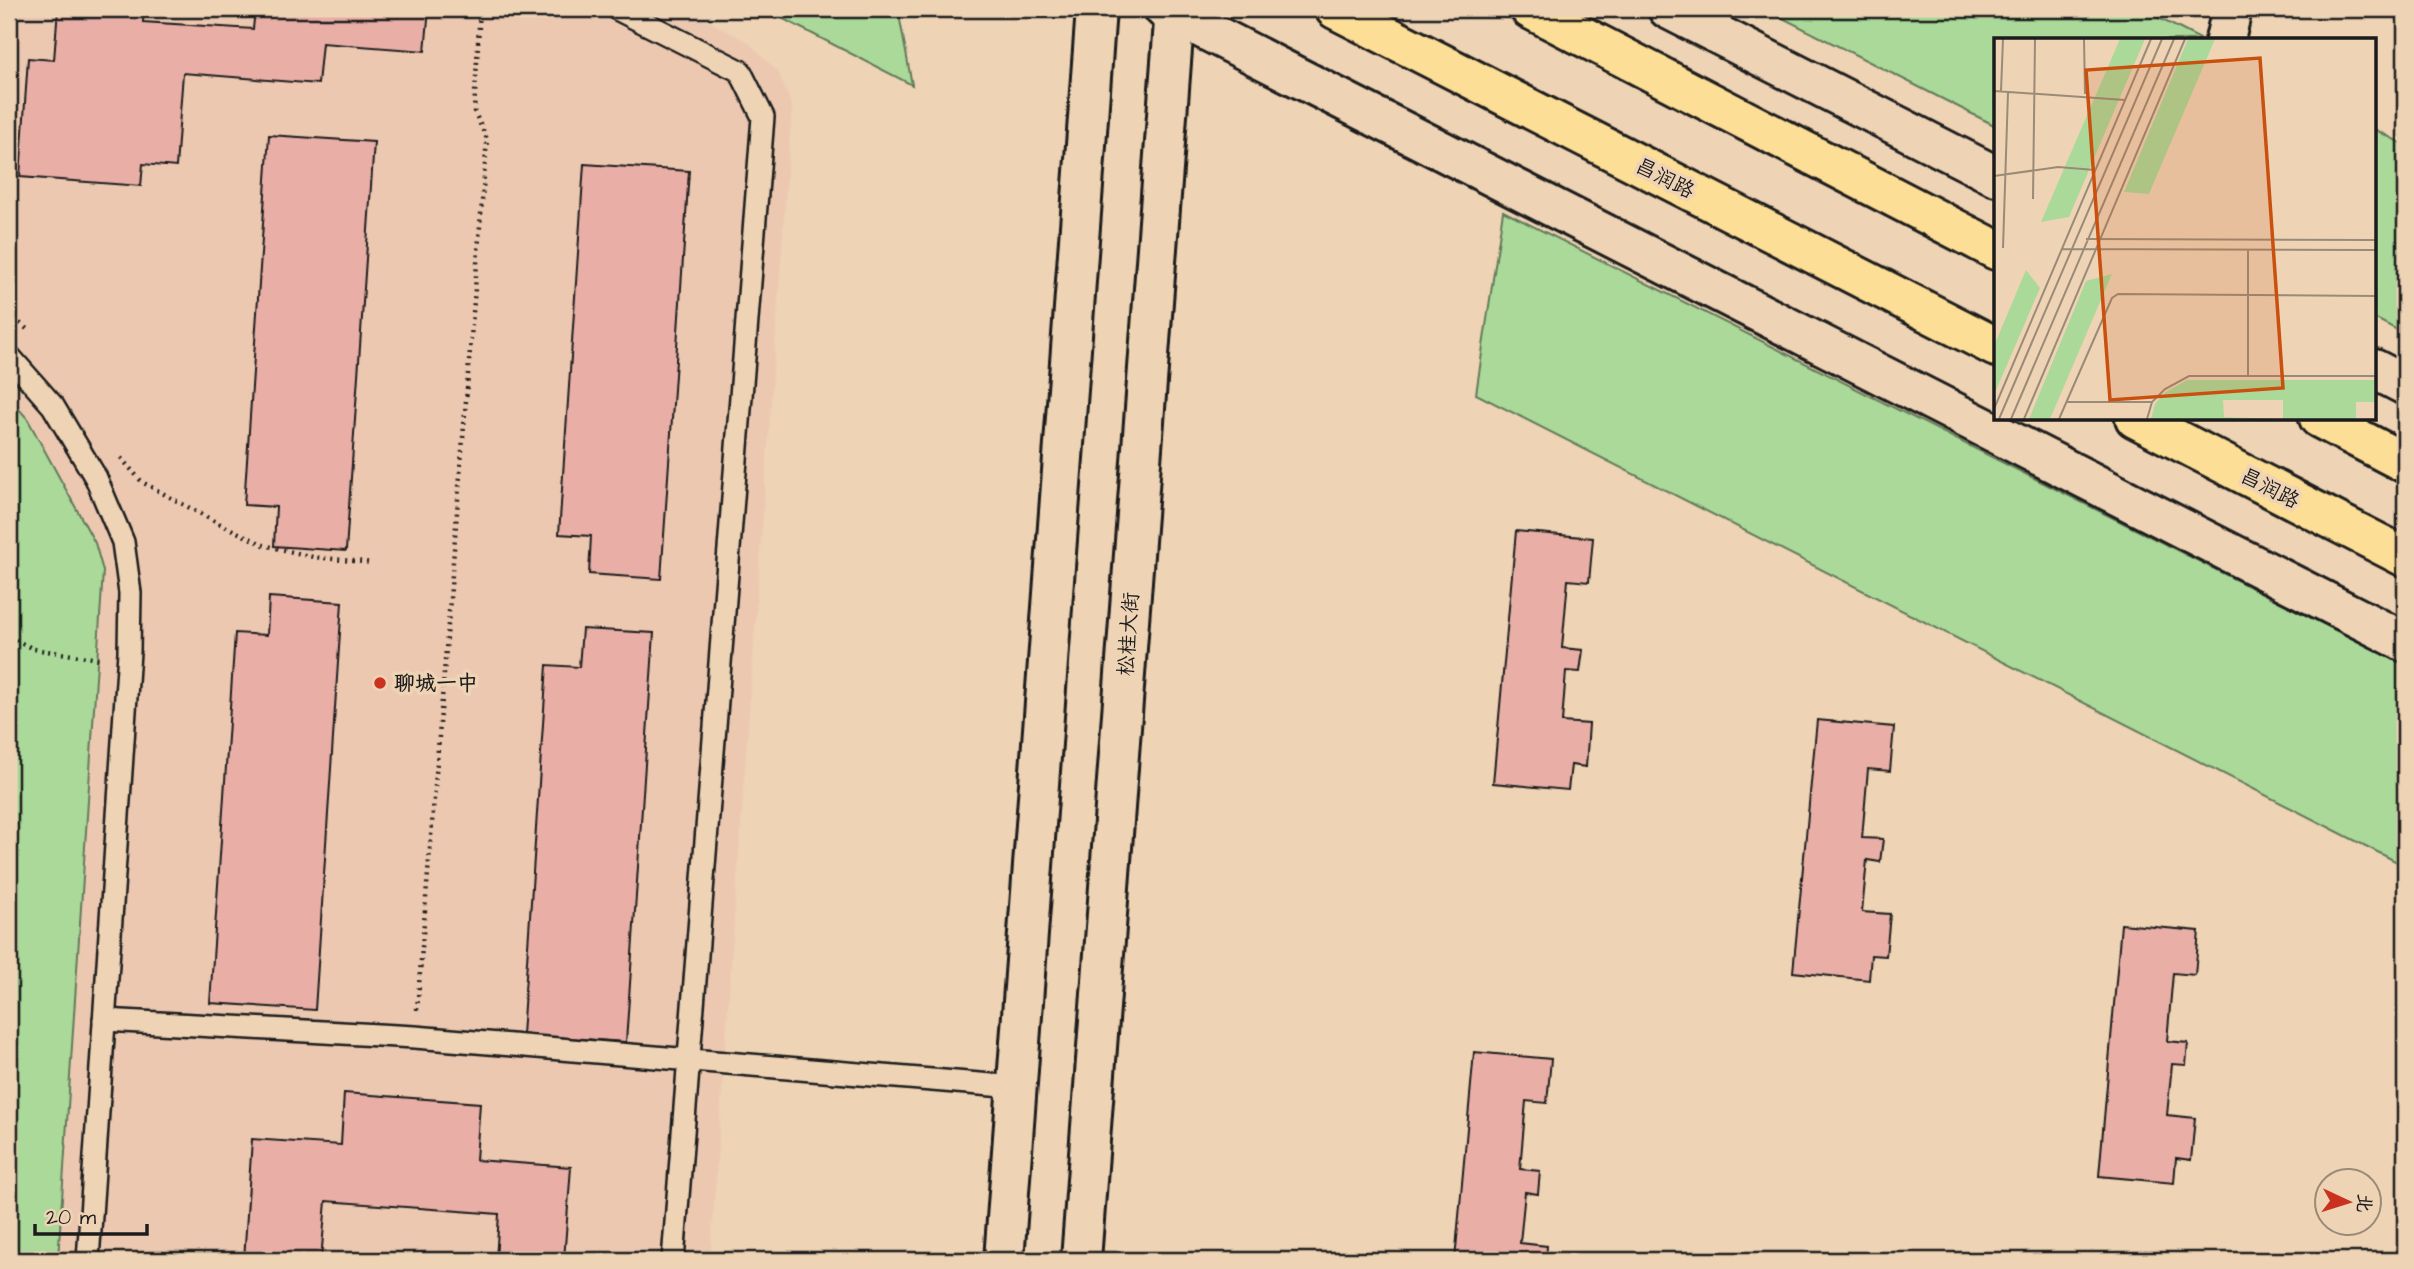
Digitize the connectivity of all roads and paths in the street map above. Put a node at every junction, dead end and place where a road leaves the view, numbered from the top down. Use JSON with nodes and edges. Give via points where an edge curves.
{"nodes":[{"id":1,"x":480,"y":9,"type":"edge"},
{"id":2,"x":617,"y":9,"type":"edge"},
{"id":3,"x":1096,"y":9,"type":"edge"},
{"id":4,"x":1335,"y":9,"type":"edge"},
{"id":5,"x":1530,"y":9,"type":"edge"},
{"id":6,"x":2232,"y":9,"type":"edge"},
{"id":7,"x":1675,"y":10,"type":"edge"},
{"id":8,"x":1171,"y":11,"type":"edge"},
{"id":9,"x":2225,"y":38,"type":"edge"},
{"id":10,"x":1994,"y":175,"type":"edge"},
{"id":11,"x":1994,"y":249,"type":"edge"},
{"id":12,"x":9,"y":314,"type":"edge"},
{"id":13,"x":36,"y":337,"type":"dead end"},
{"id":14,"x":1994,"y":346,"type":"edge"},
{"id":15,"x":9,"y":356,"type":"edge"},
{"id":16,"x":2376,"y":370,"type":"edge"},
{"id":17,"x":2405,"y":385,"type":"edge"},
{"id":18,"x":2139,"y":420,"type":"edge"},
{"id":19,"x":2323,"y":420,"type":"edge"},
{"id":20,"x":118,"y":455,"type":"dead end"},
{"id":21,"x":2405,"y":463,"type":"edge"},
{"id":22,"x":2405,"y":557,"type":"edge"},
{"id":23,"x":373,"y":563,"type":"dead end"},
{"id":24,"x":9,"y":638,"type":"edge"},
{"id":25,"x":2405,"y":642,"type":"edge"},
{"id":26,"x":129,"y":662,"type":"junction"},
{"id":27,"x":104,"y":1020,"type":"junction"},
{"id":28,"x":415,"y":1037,"type":"junction"},
{"id":29,"x":687,"y":1058,"type":"junction"},
{"id":30,"x":1016,"y":1087,"type":"junction"},
{"id":31,"x":88,"y":1260,"type":"edge"},
{"id":32,"x":673,"y":1260,"type":"edge"},
{"id":33,"x":1004,"y":1260,"type":"edge"},
{"id":34,"x":1081,"y":1260,"type":"edge"}],
"edges":[{"from":1,"to":28,"type":"path","via":[[474,111],[486,139]]},
{"from":2,"to":29,"type":"lane","via":[[740,71],[763,117]]},
{"from":3,"to":30,"type":"main road"},
{"from":4,"to":14,"type":"main road","name":"昌润路"},
{"from":5,"to":11,"type":"main road"},
{"from":6,"to":9,"type":"main road"},
{"from":7,"to":10,"type":"main road"},
{"from":8,"to":25,"type":"main road"},
{"from":8,"to":34,"type":"main road","name":"松桂大街"},
{"from":12,"to":13,"type":"path"},
{"from":15,"to":26,"type":"lane","via":[[53,406],[96,478],[123,542],[130,593]]},
{"from":16,"to":17,"type":"main road"},
{"from":18,"to":22,"type":"main road","name":"昌润路"},
{"from":19,"to":21,"type":"main road"},
{"from":20,"to":23,"type":"path","via":[[142,482],[264,545]]},
{"from":24,"to":26,"type":"path","via":[[34,649]]},
{"from":26,"to":27,"type":"lane"},
{"from":27,"to":28,"type":"lane"},
{"from":27,"to":31,"type":"lane"},
{"from":28,"to":29,"type":"lane"},
{"from":29,"to":30,"type":"lane"},
{"from":29,"to":32,"type":"lane"},
{"from":30,"to":33,"type":"main road"}]}
